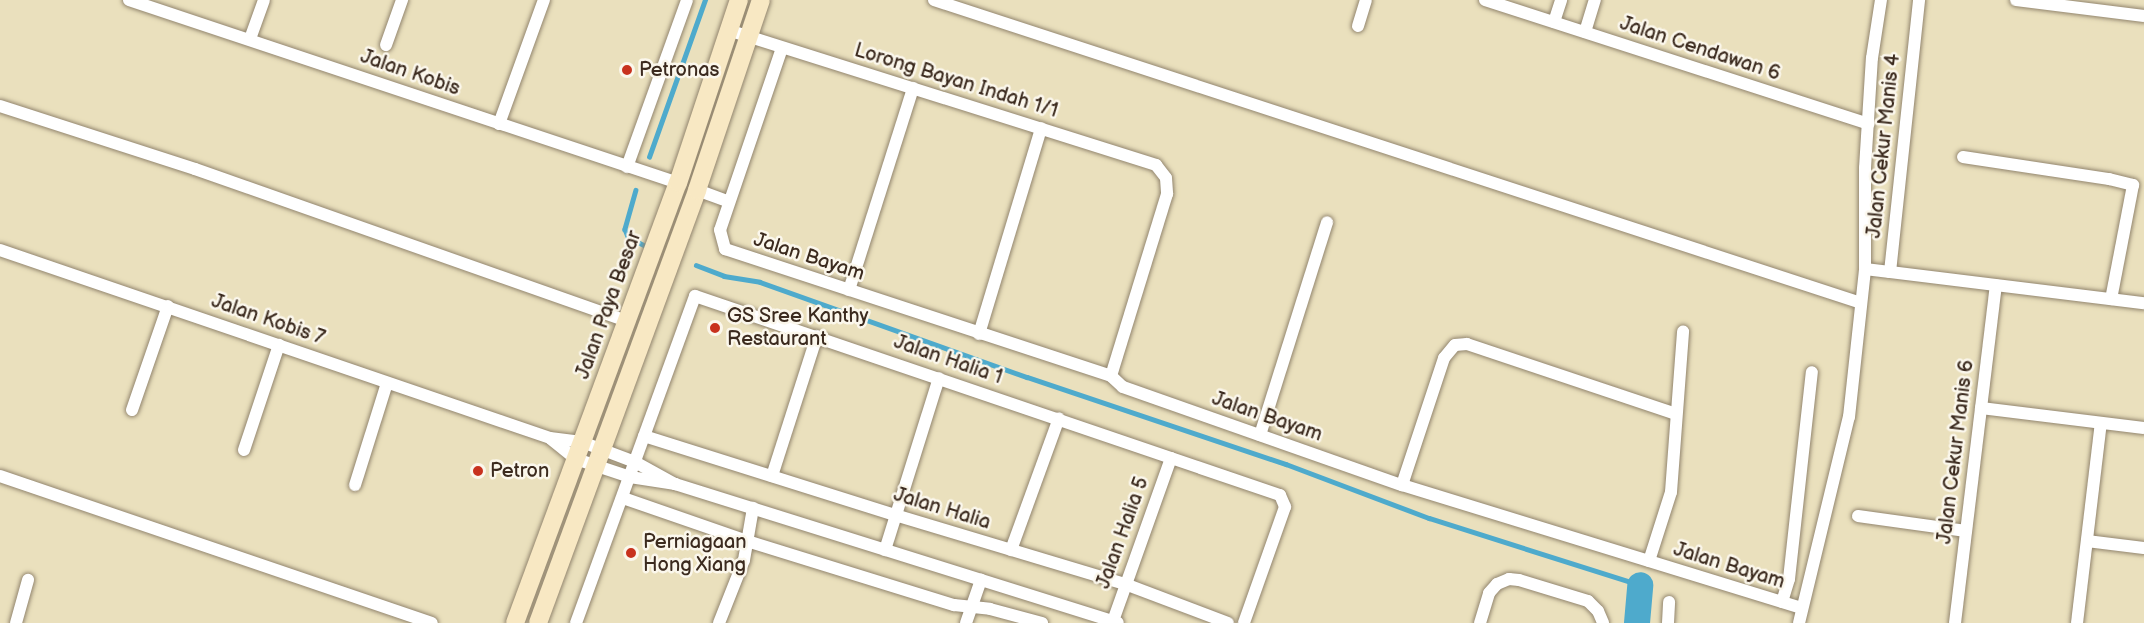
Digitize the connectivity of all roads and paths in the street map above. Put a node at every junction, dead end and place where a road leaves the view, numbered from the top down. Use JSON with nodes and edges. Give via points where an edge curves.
{"nodes":[{"id":1,"x":129,"y":0,"type":"edge"},
{"id":2,"x":264,"y":0,"type":"edge"},
{"id":3,"x":402,"y":0,"type":"edge"},
{"id":4,"x":544,"y":0,"type":"edge"},
{"id":5,"x":687,"y":0,"type":"edge"},
{"id":6,"x":739,"y":0,"type":"edge"},
{"id":7,"x":761,"y":0,"type":"edge"},
{"id":8,"x":934,"y":0,"type":"edge"},
{"id":9,"x":1366,"y":0,"type":"edge"},
{"id":10,"x":1485,"y":0,"type":"edge"},
{"id":11,"x":1561,"y":0,"type":"edge"},
{"id":12,"x":1595,"y":0,"type":"edge"},
{"id":13,"x":1881,"y":0,"type":"edge"},
{"id":14,"x":1919,"y":0,"type":"edge"},
{"id":15,"x":2016,"y":0,"type":"edge"},
{"id":16,"x":2129,"y":0,"type":"edge"},
{"id":17,"x":2127,"y":14,"type":"junction"},
{"id":18,"x":2144,"y":16,"type":"edge"},
{"id":19,"x":1554,"y":22,"type":"junction"},
{"id":20,"x":1358,"y":26,"type":"dead end"},
{"id":21,"x":728,"y":30,"type":"junction"},
{"id":22,"x":1585,"y":32,"type":"junction"},
{"id":23,"x":749,"y":37,"type":"junction"},
{"id":24,"x":250,"y":39,"type":"junction"},
{"id":25,"x":386,"y":45,"type":"dead end"},
{"id":26,"x":782,"y":48,"type":"junction"},
{"id":27,"x":913,"y":88,"type":"junction"},
{"id":28,"x":0,"y":106,"type":"edge"},
{"id":29,"x":499,"y":124,"type":"junction"},
{"id":30,"x":1868,"y":124,"type":"junction"},
{"id":31,"x":1041,"y":128,"type":"junction"},
{"id":32,"x":1963,"y":157,"type":"dead end"},
{"id":33,"x":627,"y":166,"type":"junction"},
{"id":34,"x":678,"y":183,"type":"junction"},
{"id":35,"x":697,"y":190,"type":"junction"},
{"id":36,"x":728,"y":201,"type":"junction"},
{"id":37,"x":1327,"y":222,"type":"dead end"},
{"id":38,"x":0,"y":250,"type":"edge"},
{"id":39,"x":1865,"y":269,"type":"junction"},
{"id":40,"x":1890,"y":272,"type":"junction"},
{"id":41,"x":1996,"y":285,"type":"junction"},
{"id":42,"x":849,"y":290,"type":"junction"},
{"id":43,"x":2111,"y":299,"type":"junction"},
{"id":44,"x":1862,"y":303,"type":"junction"},
{"id":45,"x":2144,"y":303,"type":"edge"},
{"id":46,"x":168,"y":306,"type":"junction"},
{"id":47,"x":627,"y":321,"type":"junction"},
{"id":48,"x":1683,"y":331,"type":"dead end"},
{"id":49,"x":979,"y":334,"type":"junction"},
{"id":50,"x":817,"y":336,"type":"junction"},
{"id":51,"x":279,"y":345,"type":"junction"},
{"id":52,"x":1812,"y":372,"type":"dead end"},
{"id":53,"x":1111,"y":376,"type":"junction"},
{"id":54,"x":939,"y":378,"type":"junction"},
{"id":55,"x":387,"y":383,"type":"junction"},
{"id":56,"x":1981,"y":408,"type":"junction"},
{"id":57,"x":132,"y":410,"type":"dead end"},
{"id":58,"x":1677,"y":414,"type":"junction"},
{"id":59,"x":1059,"y":418,"type":"junction"},
{"id":60,"x":2101,"y":423,"type":"junction"},
{"id":61,"x":2144,"y":428,"type":"edge"},
{"id":62,"x":1260,"y":435,"type":"junction"},
{"id":63,"x":644,"y":436,"type":"junction"},
{"id":64,"x":244,"y":450,"type":"dead end"},
{"id":65,"x":579,"y":450,"type":"junction"},
{"id":66,"x":599,"y":458,"type":"junction"},
{"id":67,"x":1171,"y":458,"type":"junction"},
{"id":68,"x":635,"y":462,"type":"junction"},
{"id":69,"x":0,"y":476,"type":"edge"},
{"id":70,"x":772,"y":476,"type":"junction"},
{"id":71,"x":630,"y":477,"type":"junction"},
{"id":72,"x":675,"y":484,"type":"junction"},
{"id":73,"x":355,"y":485,"type":"dead end"},
{"id":74,"x":1402,"y":485,"type":"junction"},
{"id":75,"x":623,"y":498,"type":"junction"},
{"id":76,"x":753,"y":508,"type":"junction"},
{"id":77,"x":895,"y":515,"type":"junction"},
{"id":78,"x":1858,"y":516,"type":"dead end"},
{"id":79,"x":1966,"y":531,"type":"junction"},
{"id":80,"x":747,"y":541,"type":"junction"},
{"id":81,"x":2087,"y":541,"type":"junction"},
{"id":82,"x":2144,"y":548,"type":"edge"},
{"id":83,"x":885,"y":550,"type":"junction"},
{"id":84,"x":1011,"y":550,"type":"junction"},
{"id":85,"x":1649,"y":561,"type":"junction"},
{"id":86,"x":28,"y":580,"type":"dead end"},
{"id":87,"x":981,"y":580,"type":"junction"},
{"id":88,"x":1125,"y":584,"type":"junction"},
{"id":89,"x":1669,"y":602,"type":"dead end"},
{"id":90,"x":1782,"y":602,"type":"junction"},
{"id":91,"x":971,"y":608,"type":"junction"},
{"id":92,"x":1802,"y":608,"type":"junction"},
{"id":93,"x":1115,"y":622,"type":"edge"},
{"id":94,"x":16,"y":623,"type":"edge"},
{"id":95,"x":432,"y":623,"type":"edge"},
{"id":96,"x":515,"y":623,"type":"edge"},
{"id":97,"x":538,"y":623,"type":"edge"},
{"id":98,"x":576,"y":623,"type":"edge"},
{"id":99,"x":719,"y":623,"type":"edge"},
{"id":100,"x":966,"y":623,"type":"edge"},
{"id":101,"x":1042,"y":623,"type":"edge"},
{"id":102,"x":1228,"y":623,"type":"edge"},
{"id":103,"x":1244,"y":623,"type":"edge"},
{"id":104,"x":1480,"y":623,"type":"edge"},
{"id":105,"x":1602,"y":623,"type":"edge"},
{"id":106,"x":1668,"y":623,"type":"edge"},
{"id":107,"x":1799,"y":623,"type":"edge"},
{"id":108,"x":1955,"y":623,"type":"edge"},
{"id":109,"x":2078,"y":623,"type":"edge"}],
"edges":[{"from":1,"to":24,"type":"street","name":"Jalan Kobis"},
{"from":2,"to":24,"type":"street"},
{"from":3,"to":25,"type":"street"},
{"from":4,"to":29,"type":"street"},
{"from":5,"to":33,"type":"street"},
{"from":6,"to":21,"type":"street","name":"Jalan Paya Besar"},
{"from":7,"to":23,"type":"street"},
{"from":8,"to":44,"type":"street"},
{"from":9,"to":20,"type":"street"},
{"from":10,"to":19,"type":"street","name":"Jalan Cendawan 6"},
{"from":11,"to":19,"type":"street"},
{"from":12,"to":22,"type":"street"},
{"from":13,"to":30,"type":"street"},
{"from":14,"to":40,"type":"street","name":"Jalan Cekur Manis 4"},
{"from":15,"to":17,"type":"street"},
{"from":16,"to":17,"type":"street"},
{"from":17,"to":18,"type":"street"},
{"from":19,"to":22,"type":"street","name":"Jalan Cendawan 6"},
{"from":21,"to":23,"type":"street","name":"Lorong Bayan Indah 1/1"},
{"from":21,"to":34,"type":"street","name":"Jalan Paya Besar"},
{"from":22,"to":30,"type":"street","name":"Jalan Cendawan 6"},
{"from":23,"to":26,"type":"street","name":"Lorong Bayan Indah 1/1"},
{"from":23,"to":35,"type":"street"},
{"from":24,"to":29,"type":"street","name":"Jalan Kobis"},
{"from":26,"to":27,"type":"street","name":"Lorong Bayan Indah 1/1"},
{"from":26,"to":36,"type":"street"},
{"from":27,"to":31,"type":"street","name":"Lorong Bayan Indah 1/1"},
{"from":27,"to":42,"type":"street"},
{"from":28,"to":47,"type":"street","via":[[195,169]]},
{"from":29,"to":33,"type":"street","name":"Jalan Kobis"},
{"from":30,"to":39,"type":"street","via":[[1864,168]]},
{"from":31,"to":49,"type":"street"},
{"from":31,"to":53,"type":"street","name":"Lorong Bayan Indah 1/1","via":[[1156,165],[1166,178],[1167,194]]},
{"from":32,"to":43,"type":"street","via":[[2133,185]]},
{"from":33,"to":34,"type":"street","name":"Jalan Kobis"},
{"from":34,"to":47,"type":"street","name":"Jalan Paya Besar"},
{"from":35,"to":36,"type":"street"},
{"from":35,"to":66,"type":"street"},
{"from":36,"to":42,"type":"street","name":"Jalan Bayam","via":[[720,230],[725,249]]},
{"from":37,"to":62,"type":"street"},
{"from":38,"to":46,"type":"street","name":"Jalan Kobis 7"},
{"from":39,"to":40,"type":"street"},
{"from":39,"to":44,"type":"street"},
{"from":40,"to":41,"type":"street"},
{"from":41,"to":43,"type":"street"},
{"from":41,"to":56,"type":"street","name":"Jalan Cekur Manis 6"},
{"from":42,"to":49,"type":"street","name":"Jalan Bayam"},
{"from":43,"to":45,"type":"street"},
{"from":44,"to":92,"type":"street","via":[[1849,417]]},
{"from":46,"to":51,"type":"street","name":"Jalan Kobis 7"},
{"from":46,"to":57,"type":"street"},
{"from":47,"to":65,"type":"street","name":"Jalan Paya Besar"},
{"from":48,"to":58,"type":"street"},
{"from":49,"to":53,"type":"street","name":"Jalan Bayam"},
{"from":50,"to":54,"type":"street","name":"Jalan Halia 1"},
{"from":50,"to":63,"type":"street","name":"Jalan Halia 1","via":[[695,296]]},
{"from":50,"to":70,"type":"street"},
{"from":51,"to":55,"type":"street","name":"Jalan Kobis 7"},
{"from":51,"to":64,"type":"street"},
{"from":52,"to":90,"type":"street","via":[[1789,579]]},
{"from":53,"to":62,"type":"street","name":"Jalan Bayam","via":[[1123,387]]},
{"from":54,"to":59,"type":"street","name":"Jalan Halia 1"},
{"from":54,"to":77,"type":"street"},
{"from":55,"to":65,"type":"street","name":"Jalan Kobis 7"},
{"from":55,"to":73,"type":"street"},
{"from":56,"to":60,"type":"street"},
{"from":56,"to":79,"type":"street","name":"Jalan Cekur Manis 6"},
{"from":58,"to":74,"type":"street","via":[[1467,344],[1455,345],[1444,358]]},
{"from":58,"to":85,"type":"street","via":[[1671,492]]},
{"from":59,"to":67,"type":"street","name":"Jalan Halia 1"},
{"from":59,"to":84,"type":"street"},
{"from":60,"to":61,"type":"street"},
{"from":60,"to":81,"type":"street"},
{"from":62,"to":74,"type":"street","name":"Jalan Bayam"},
{"from":63,"to":68,"type":"street","name":"Jalan Halia 1"},
{"from":63,"to":70,"type":"street","name":"Jalan Halia"},
{"from":65,"to":66,"type":"street"},
{"from":65,"to":66,"type":"street"},
{"from":65,"to":96,"type":"street","name":"Jalan Paya Besar"},
{"from":66,"to":68,"type":"street"},
{"from":66,"to":71,"type":"street"},
{"from":66,"to":97,"type":"street"},
{"from":67,"to":88,"type":"street","name":"Jalan Halia 5"},
{"from":67,"to":103,"type":"street","name":"Jalan Halia 1","via":[[1280,495],[1284,500],[1285,507]]},
{"from":68,"to":71,"type":"street","name":"Jalan Halia 1"},
{"from":68,"to":72,"type":"street"},
{"from":69,"to":95,"type":"street"},
{"from":70,"to":77,"type":"street","name":"Jalan Halia"},
{"from":71,"to":72,"type":"street"},
{"from":71,"to":75,"type":"street","name":"Jalan Halia 1"},
{"from":72,"to":76,"type":"street"},
{"from":74,"to":85,"type":"street","name":"Jalan Bayam"},
{"from":75,"to":80,"type":"street"},
{"from":75,"to":98,"type":"street","name":"Jalan Halia 1"},
{"from":76,"to":80,"type":"street"},
{"from":76,"to":83,"type":"street"},
{"from":77,"to":83,"type":"street"},
{"from":77,"to":84,"type":"street","name":"Jalan Halia"},
{"from":78,"to":79,"type":"street"},
{"from":79,"to":108,"type":"street","name":"Jalan Cekur Manis 6"},
{"from":80,"to":91,"type":"street"},
{"from":80,"to":99,"type":"street","via":[[744,560]]},
{"from":81,"to":82,"type":"street"},
{"from":81,"to":109,"type":"street"},
{"from":83,"to":87,"type":"street"},
{"from":84,"to":88,"type":"street","name":"Jalan Halia"},
{"from":85,"to":90,"type":"street","name":"Jalan Bayam"},
{"from":86,"to":94,"type":"street"},
{"from":87,"to":91,"type":"street"},
{"from":87,"to":93,"type":"street"},
{"from":88,"to":93,"type":"street","name":"Jalan Halia 5"},
{"from":88,"to":102,"type":"street","name":"Jalan Halia"},
{"from":89,"to":106,"type":"street"},
{"from":90,"to":92,"type":"street","name":"Jalan Bayam"},
{"from":91,"to":100,"type":"street"},
{"from":91,"to":101,"type":"street"},
{"from":92,"to":107,"type":"street"},
{"from":104,"to":105,"type":"street","via":[[1490,593],[1497,584],[1509,579],[1588,601],[1598,611]]}]}
